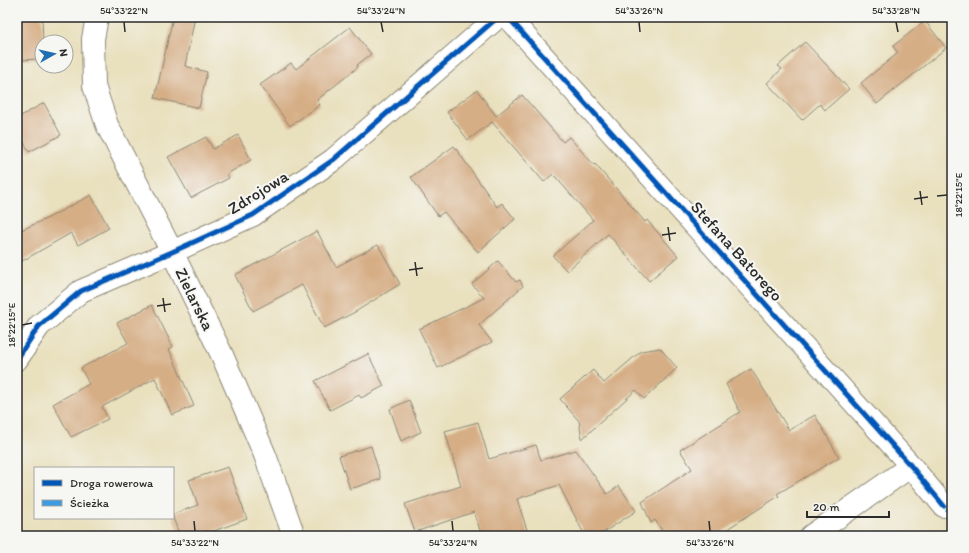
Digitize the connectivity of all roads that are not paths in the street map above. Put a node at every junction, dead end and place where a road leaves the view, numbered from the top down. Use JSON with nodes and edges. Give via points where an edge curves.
{"nodes":[{"id":1,"x":97,"y":17,"type":"edge"},
{"id":2,"x":498,"y":17,"type":"edge"},
{"id":3,"x":508,"y":17,"type":"edge"},
{"id":4,"x":172,"y":252,"type":"junction"},
{"id":5,"x":17,"y":359,"type":"edge"},
{"id":6,"x":911,"y":466,"type":"junction"},
{"id":7,"x":944,"y":506,"type":"dead end"},
{"id":8,"x":294,"y":536,"type":"edge"},
{"id":9,"x":811,"y":536,"type":"edge"}],
"edges":[{"from":1,"to":4,"type":"street","name":"Zielarska","via":[[93,39],[94,86],[107,126]]},
{"from":2,"to":4,"type":"street","name":"Zdrojowa","via":[[333,160],[253,215]]},
{"from":3,"to":6,"type":"street","name":"Stefana Batorego"},
{"from":4,"to":5,"type":"street","name":"Zdrojowa","via":[[82,291],[39,326]]},
{"from":4,"to":8,"type":"street","name":"Zielarska","via":[[222,355],[265,455]]},
{"from":6,"to":7,"type":"street","name":"Stefana Batorego"},
{"from":6,"to":9,"type":"street"}]}
